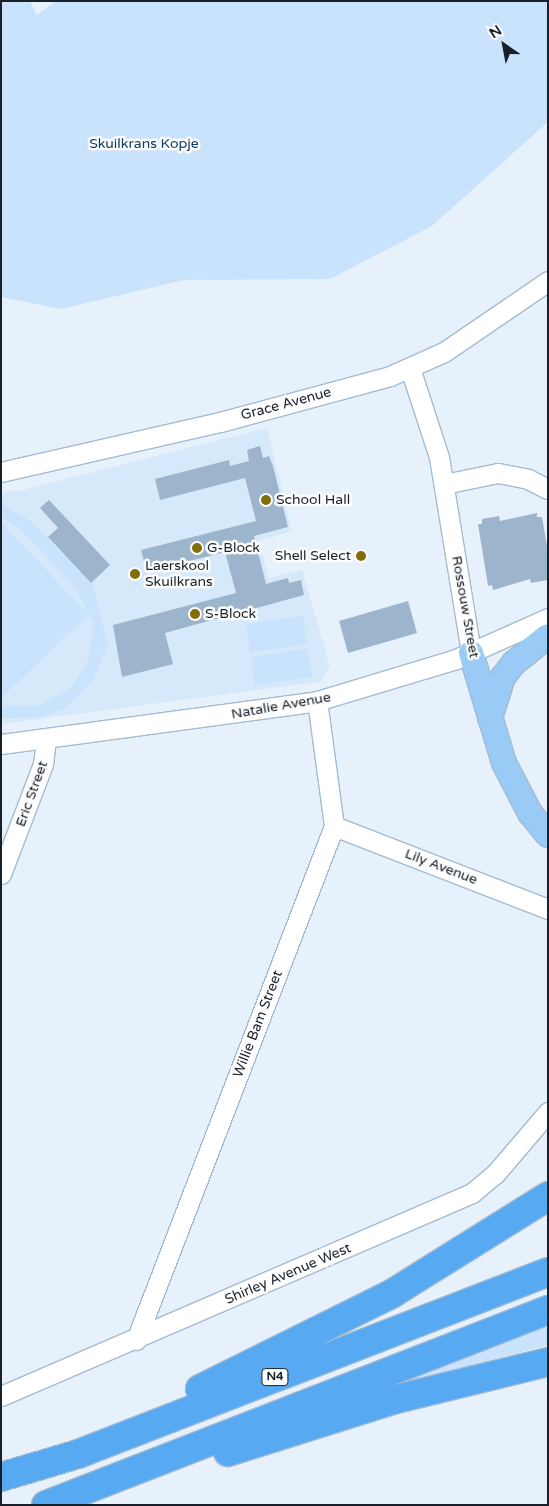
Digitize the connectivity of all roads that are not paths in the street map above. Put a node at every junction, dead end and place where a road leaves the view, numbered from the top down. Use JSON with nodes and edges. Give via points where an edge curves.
{"nodes":[{"id":1,"x":548,"y":281,"type":"edge"},
{"id":2,"x":410,"y":368,"type":"junction"},
{"id":3,"x":1,"y":472,"type":"edge"},
{"id":4,"x":444,"y":484,"type":"junction"},
{"id":5,"x":548,"y":489,"type":"edge"},
{"id":6,"x":548,"y":618,"type":"edge"},
{"id":7,"x":548,"y":636,"type":"edge"},
{"id":8,"x":471,"y":653,"type":"junction"},
{"id":9,"x":317,"y":701,"type":"junction"},
{"id":10,"x":490,"y":718,"type":"junction"},
{"id":11,"x":46,"y":740,"type":"junction"},
{"id":12,"x":1,"y":744,"type":"edge"},
{"id":13,"x":334,"y":826,"type":"junction"},
{"id":14,"x":548,"y":835,"type":"edge"},
{"id":15,"x":1,"y":874,"type":"edge"},
{"id":16,"x":548,"y":909,"type":"edge"},
{"id":17,"x":548,"y":1112,"type":"edge"},
{"id":18,"x":548,"y":1196,"type":"edge"},
{"id":19,"x":548,"y":1272,"type":"edge"},
{"id":20,"x":548,"y":1310,"type":"edge"},
{"id":21,"x":136,"y":1340,"type":"junction"},
{"id":22,"x":548,"y":1362,"type":"edge"},
{"id":23,"x":1,"y":1396,"type":"edge"},
{"id":24,"x":78,"y":1454,"type":"junction"},
{"id":25,"x":1,"y":1477,"type":"edge"},
{"id":26,"x":46,"y":1505,"type":"edge"},
{"id":27,"x":62,"y":1505,"type":"edge"}],
"edges":[{"from":1,"to":2,"type":"street","name":"Grace Avenue","via":[[444,352]]},
{"from":2,"to":3,"type":"street","name":"Grace Avenue","via":[[220,422]]},
{"from":2,"to":4,"type":"street","name":"Rossouw Street","via":[[434,435]]},
{"from":4,"to":5,"type":"street","via":[[498,473],[528,479]]},
{"from":4,"to":8,"type":"street","name":"Rossouw Street"},
{"from":6,"to":8,"type":"street","name":"Natalie Avenue"},
{"from":7,"to":10,"type":"main road","via":[[514,663],[503,677]]},
{"from":8,"to":9,"type":"street","name":"Natalie Avenue"},
{"from":8,"to":10,"type":"main road","name":"Rossouw Street"},
{"from":9,"to":11,"type":"street","name":"Natalie Avenue"},
{"from":9,"to":13,"type":"street","name":"Willie Bam Street"},
{"from":10,"to":14,"type":"main road","name":"Rossouw Street","via":[[514,784]]},
{"from":11,"to":12,"type":"street","name":"Natalie Avenue"},
{"from":11,"to":15,"type":"street","name":"Eric Street","via":[[46,755]]},
{"from":13,"to":16,"type":"street","name":"Lily Avenue"},
{"from":13,"to":21,"type":"street","name":"Willie Bam Street"},
{"from":17,"to":21,"type":"street","name":"Shirley Avenue West","via":[[495,1174],[472,1193]]},
{"from":18,"to":24,"type":"highway","via":[[449,1261],[393,1293]]},
{"from":19,"to":24,"type":"highway","number":"N4"},
{"from":20,"to":26,"type":"highway"},
{"from":21,"to":23,"type":"street","name":"Shirley Avenue West"},
{"from":22,"to":27,"type":"highway","via":[[396,1400]]},
{"from":24,"to":25,"type":"highway","number":"N4"}]}
